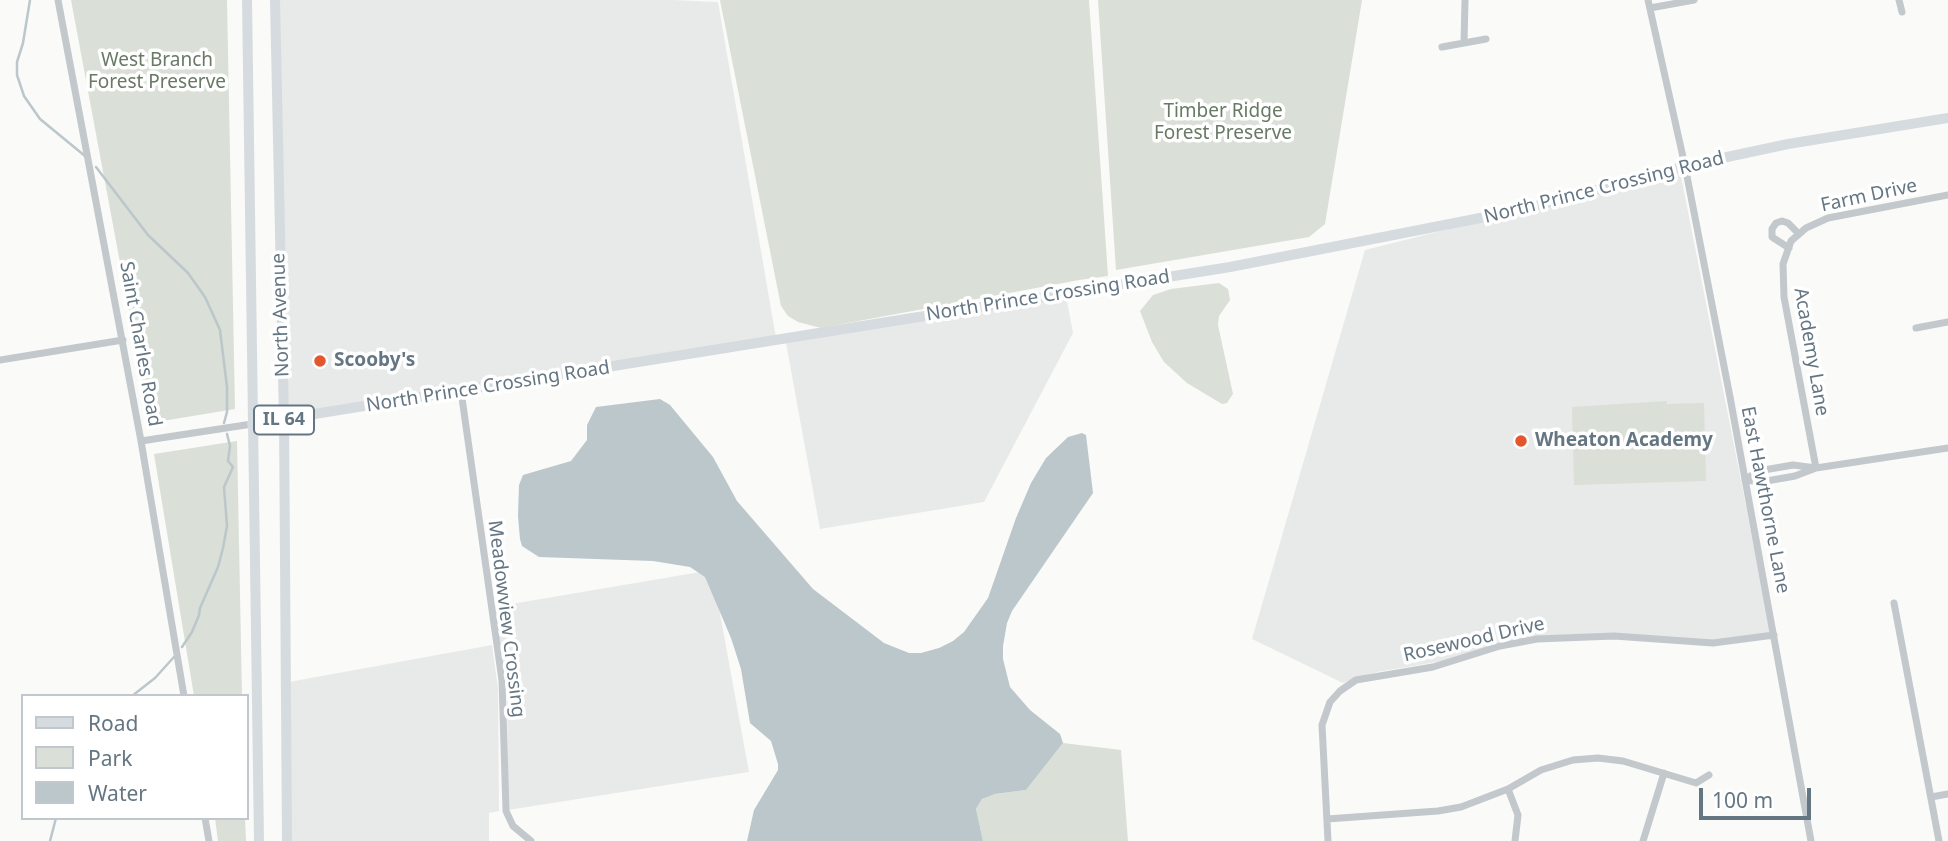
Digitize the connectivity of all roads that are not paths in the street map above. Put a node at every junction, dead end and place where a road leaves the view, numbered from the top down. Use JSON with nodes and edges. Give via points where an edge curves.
{"nodes":[{"id":1,"x":58,"y":0,"type":"edge"},
{"id":2,"x":247,"y":0,"type":"edge"},
{"id":3,"x":275,"y":0,"type":"edge"},
{"id":4,"x":1465,"y":0,"type":"edge"},
{"id":5,"x":1694,"y":0,"type":"edge"},
{"id":6,"x":1899,"y":0,"type":"edge"},
{"id":7,"x":1649,"y":4,"type":"edge"},
{"id":8,"x":1902,"y":12,"type":"dead end"},
{"id":9,"x":1486,"y":39,"type":"dead end"},
{"id":10,"x":1464,"y":43,"type":"junction"},
{"id":11,"x":1442,"y":47,"type":"dead end"},
{"id":12,"x":1948,"y":118,"type":"edge"},
{"id":13,"x":1685,"y":166,"type":"junction"},
{"id":14,"x":1948,"y":195,"type":"edge"},
{"id":15,"x":1800,"y":234,"type":"junction"},
{"id":16,"x":1790,"y":245,"type":"junction"},
{"id":17,"x":1948,"y":322,"type":"edge"},
{"id":18,"x":1916,"y":328,"type":"dead end"},
{"id":19,"x":123,"y":340,"type":"junction"},
{"id":20,"x":0,"y":360,"type":"edge"},
{"id":21,"x":461,"y":391,"type":"junction"},
{"id":22,"x":284,"y":419,"type":"junction"},
{"id":23,"x":251,"y":424,"type":"junction"},
{"id":24,"x":141,"y":441,"type":"junction"},
{"id":25,"x":1948,"y":448,"type":"edge"},
{"id":26,"x":1816,"y":468,"type":"junction"},
{"id":27,"x":1745,"y":480,"type":"junction"},
{"id":28,"x":1894,"y":603,"type":"dead end"},
{"id":29,"x":1774,"y":635,"type":"junction"},
{"id":30,"x":184,"y":694,"type":"edge"},
{"id":31,"x":1664,"y":773,"type":"junction"},
{"id":32,"x":1709,"y":775,"type":"dead end"},
{"id":33,"x":1508,"y":789,"type":"junction"},
{"id":34,"x":1948,"y":794,"type":"edge"},
{"id":35,"x":1931,"y":797,"type":"junction"},
{"id":36,"x":1326,"y":819,"type":"junction"},
{"id":37,"x":205,"y":820,"type":"edge"},
{"id":38,"x":209,"y":841,"type":"edge"},
{"id":39,"x":259,"y":841,"type":"edge"},
{"id":40,"x":286,"y":841,"type":"edge"},
{"id":41,"x":531,"y":841,"type":"edge"},
{"id":42,"x":1328,"y":841,"type":"edge"},
{"id":43,"x":1515,"y":841,"type":"edge"},
{"id":44,"x":1643,"y":841,"type":"edge"},
{"id":45,"x":1811,"y":841,"type":"edge"},
{"id":46,"x":1939,"y":841,"type":"edge"}],
"edges":[{"from":1,"to":19,"type":"street","name":"Saint Charles Road"},
{"from":2,"to":23,"type":"main road","name":"North Avenue","number":"IL 64"},
{"from":3,"to":22,"type":"main road","name":"North Avenue","number":"IL 64"},
{"from":4,"to":10,"type":"street"},
{"from":5,"to":7,"type":"street"},
{"from":6,"to":8,"type":"street"},
{"from":7,"to":13,"type":"street","name":"East Hawthorne Lane"},
{"from":9,"to":10,"type":"street"},
{"from":10,"to":11,"type":"street"},
{"from":12,"to":13,"type":"street","name":"North Prince Crossing Road"},
{"from":13,"to":21,"type":"street","name":"North Prince Crossing Road","via":[[1521,210],[1244,265]]},
{"from":13,"to":27,"type":"street","name":"East Hawthorne Lane"},
{"from":14,"to":15,"type":"street","name":"Farm Drive","via":[[1828,218]]},
{"from":15,"to":16,"type":"street","name":"Farm Drive"},
{"from":15,"to":16,"type":"street","via":[[1785,222],[1773,226],[1773,237]]},
{"from":16,"to":26,"type":"street","name":"Academy Lane","via":[[1783,264],[1783,297]]},
{"from":17,"to":18,"type":"street"},
{"from":19,"to":20,"type":"street"},
{"from":19,"to":24,"type":"street","name":"Saint Charles Road"},
{"from":21,"to":22,"type":"street","name":"North Prince Crossing Road"},
{"from":21,"to":41,"type":"street","name":"Meadowview Crossing","via":[[502,680],[506,811],[513,826]]},
{"from":22,"to":23,"type":"street","name":"North Prince Crossing Road"},
{"from":22,"to":40,"type":"main road","name":"North Avenue","number":"IL 64"},
{"from":23,"to":24,"type":"street","name":"North Prince Crossing Road"},
{"from":23,"to":39,"type":"main road","name":"North Avenue","number":"IL 64"},
{"from":24,"to":30,"type":"street","name":"Saint Charles Road"},
{"from":25,"to":26,"type":"street"},
{"from":26,"to":27,"type":"street","via":[[1781,467],[1758,471]]},
{"from":27,"to":29,"type":"street","name":"East Hawthorne Lane"},
{"from":28,"to":35,"type":"street"},
{"from":29,"to":36,"type":"street","name":"Rosewood Drive","via":[[1713,643],[1614,636],[1546,638],[1500,646],[1433,667],[1356,680],[1330,702],[1321,725]]},
{"from":29,"to":45,"type":"street","name":"East Hawthorne Lane"},
{"from":31,"to":32,"type":"street","via":[[1696,783]]},
{"from":31,"to":33,"type":"street","via":[[1623,761],[1581,759],[1541,770]]},
{"from":31,"to":44,"type":"street"},
{"from":33,"to":36,"type":"street","via":[[1448,810]]},
{"from":33,"to":43,"type":"street","via":[[1518,815]]},
{"from":34,"to":35,"type":"street"},
{"from":35,"to":46,"type":"street"},
{"from":36,"to":42,"type":"street","name":"Rosewood Drive"},
{"from":37,"to":38,"type":"street"}]}
